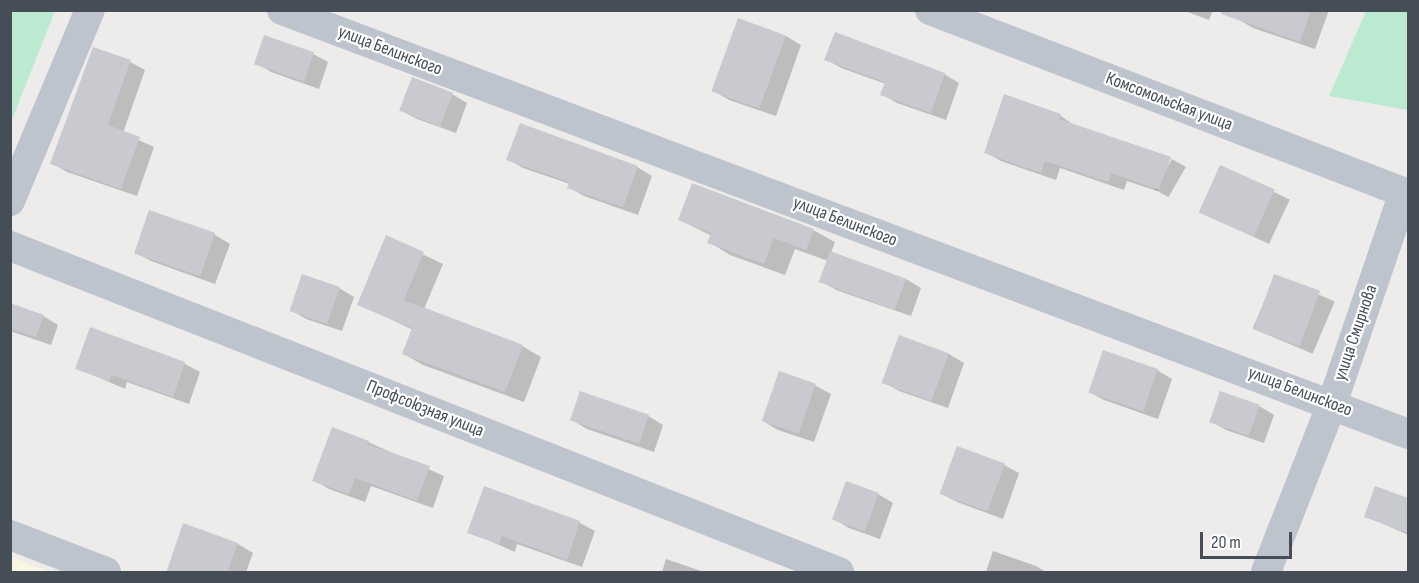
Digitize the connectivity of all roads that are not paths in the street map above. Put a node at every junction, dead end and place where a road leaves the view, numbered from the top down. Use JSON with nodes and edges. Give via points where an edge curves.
{"nodes":[{"id":1,"x":90,"y":10,"type":"edge"},
{"id":2,"x":282,"y":10,"type":"edge"},
{"id":3,"x":930,"y":10,"type":"edge"},
{"id":4,"x":1406,"y":193,"type":"edge"},
{"id":5,"x":10,"y":201,"type":"edge"},
{"id":6,"x":10,"y":246,"type":"edge"},
{"id":7,"x":1332,"y":404,"type":"junction"},
{"id":8,"x":1408,"y":434,"type":"edge"},
{"id":9,"x":10,"y":535,"type":"edge"},
{"id":10,"x":106,"y":573,"type":"edge"},
{"id":11,"x":839,"y":573,"type":"edge"},
{"id":12,"x":1266,"y":573,"type":"edge"}],
"edges":[{"from":1,"to":5,"type":"street"},
{"from":2,"to":7,"type":"street","name":"улица Белинского"},
{"from":3,"to":4,"type":"street","name":"Комсомольская улица"},
{"from":4,"to":7,"type":"street","name":"улица Смирнова"},
{"from":6,"to":11,"type":"street","name":"Профсоюзная улица"},
{"from":7,"to":8,"type":"street","name":"улица Белинского"},
{"from":7,"to":12,"type":"street","name":"улица Смирнова"},
{"from":9,"to":10,"type":"street"}]}
